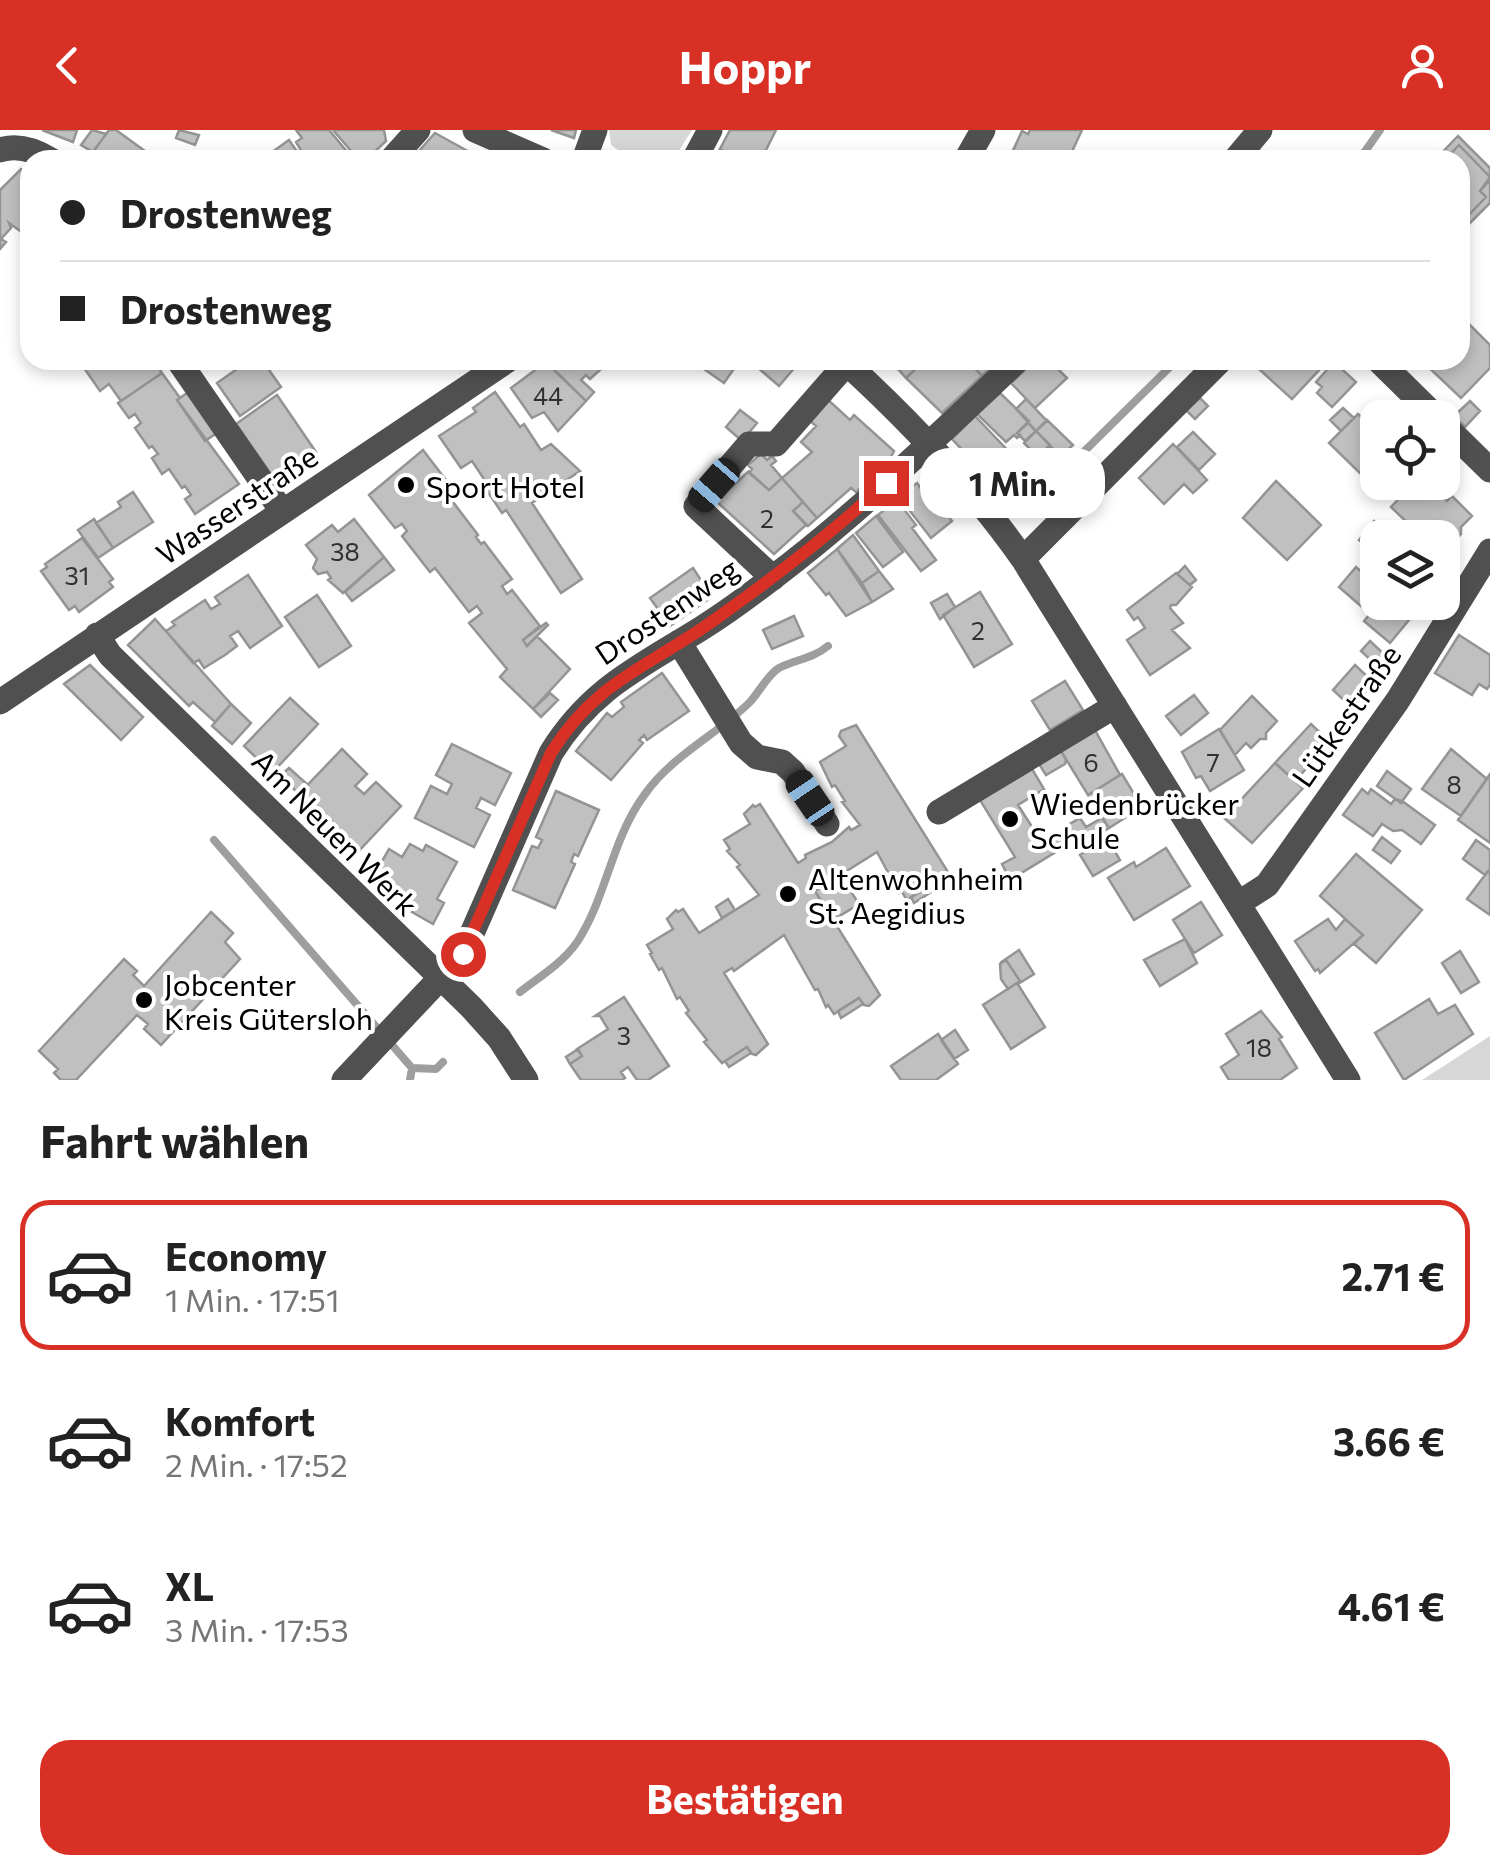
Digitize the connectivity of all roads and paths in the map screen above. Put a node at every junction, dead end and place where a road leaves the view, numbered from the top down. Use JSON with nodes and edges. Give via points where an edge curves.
{"nodes":[{"id":1,"x":418,"y":130,"type":"edge"},
{"id":2,"x":475,"y":130,"type":"edge"},
{"id":3,"x":1260,"y":130,"type":"edge"},
{"id":4,"x":6,"y":143,"type":"edge"},
{"id":5,"x":36,"y":150,"type":"edge"},
{"id":6,"x":400,"y":150,"type":"edge"},
{"id":7,"x":520,"y":150,"type":"edge"},
{"id":8,"x":1243,"y":150,"type":"edge"},
{"id":9,"x":185,"y":370,"type":"edge"},
{"id":10,"x":493,"y":370,"type":"edge"},
{"id":11,"x":838,"y":370,"type":"edge"},
{"id":12,"x":854,"y":370,"type":"edge"},
{"id":13,"x":1007,"y":370,"type":"edge"},
{"id":14,"x":1211,"y":370,"type":"edge"},
{"id":15,"x":1388,"y":370,"type":"edge"},
{"id":16,"x":1418,"y":400,"type":"edge"},
{"id":17,"x":1460,"y":441,"type":"edge"},
{"id":18,"x":929,"y":443,"type":"junction"},
{"id":19,"x":1490,"y":470,"type":"edge"},
{"id":20,"x":282,"y":512,"type":"junction"},
{"id":21,"x":1490,"y":550,"type":"edge"},
{"id":22,"x":1023,"y":559,"type":"junction"},
{"id":23,"x":773,"y":578,"type":"junction"},
{"id":24,"x":97,"y":635,"type":"junction"},
{"id":25,"x":679,"y":642,"type":"junction"},
{"id":26,"x":0,"y":702,"type":"edge"},
{"id":27,"x":1115,"y":706,"type":"junction"},
{"id":28,"x":939,"y":812,"type":"dead end"},
{"id":29,"x":827,"y":824,"type":"dead end"},
{"id":30,"x":1239,"y":904,"type":"junction"},
{"id":31,"x":439,"y":979,"type":"junction"},
{"id":32,"x":346,"y":1077,"type":"edge"},
{"id":33,"x":526,"y":1080,"type":"edge"},
{"id":34,"x":1348,"y":1080,"type":"edge"}],
"edges":[{"from":1,"to":6,"type":"street"},
{"from":2,"to":7,"type":"street"},
{"from":3,"to":8,"type":"street"},
{"from":4,"to":5,"type":"street"},
{"from":9,"to":20,"type":"street"},
{"from":10,"to":20,"type":"street","name":"Wasserstraße"},
{"from":11,"to":23,"type":"street","via":[[776,444],[749,444],[696,506]]},
{"from":12,"to":18,"type":"street"},
{"from":13,"to":18,"type":"street","name":"Drostenweg"},
{"from":14,"to":22,"type":"street"},
{"from":15,"to":16,"type":"street"},
{"from":17,"to":19,"type":"street"},
{"from":18,"to":22,"type":"street"},
{"from":18,"to":23,"type":"street","name":"Drostenweg"},
{"from":20,"to":24,"type":"street","name":"Wasserstraße"},
{"from":21,"to":30,"type":"street","name":"Lütkestraße","via":[[1398,700],[1266,885]]},
{"from":22,"to":27,"type":"street"},
{"from":23,"to":25,"type":"street","name":"Drostenweg"},
{"from":24,"to":26,"type":"street","name":"Wasserstraße"},
{"from":24,"to":31,"type":"street","name":"Am Neuen Werk"},
{"from":25,"to":29,"type":"street","via":[[742,743],[793,772]]},
{"from":25,"to":31,"type":"street","name":"Drostenweg","via":[[612,684],[568,725],[477,927]]},
{"from":27,"to":28,"type":"street"},
{"from":27,"to":30,"type":"street"},
{"from":30,"to":34,"type":"street"},
{"from":31,"to":32,"type":"street","name":"Drostenweg"},
{"from":31,"to":33,"type":"street","name":"Am Neuen Werk","via":[[499,1038]]}]}
